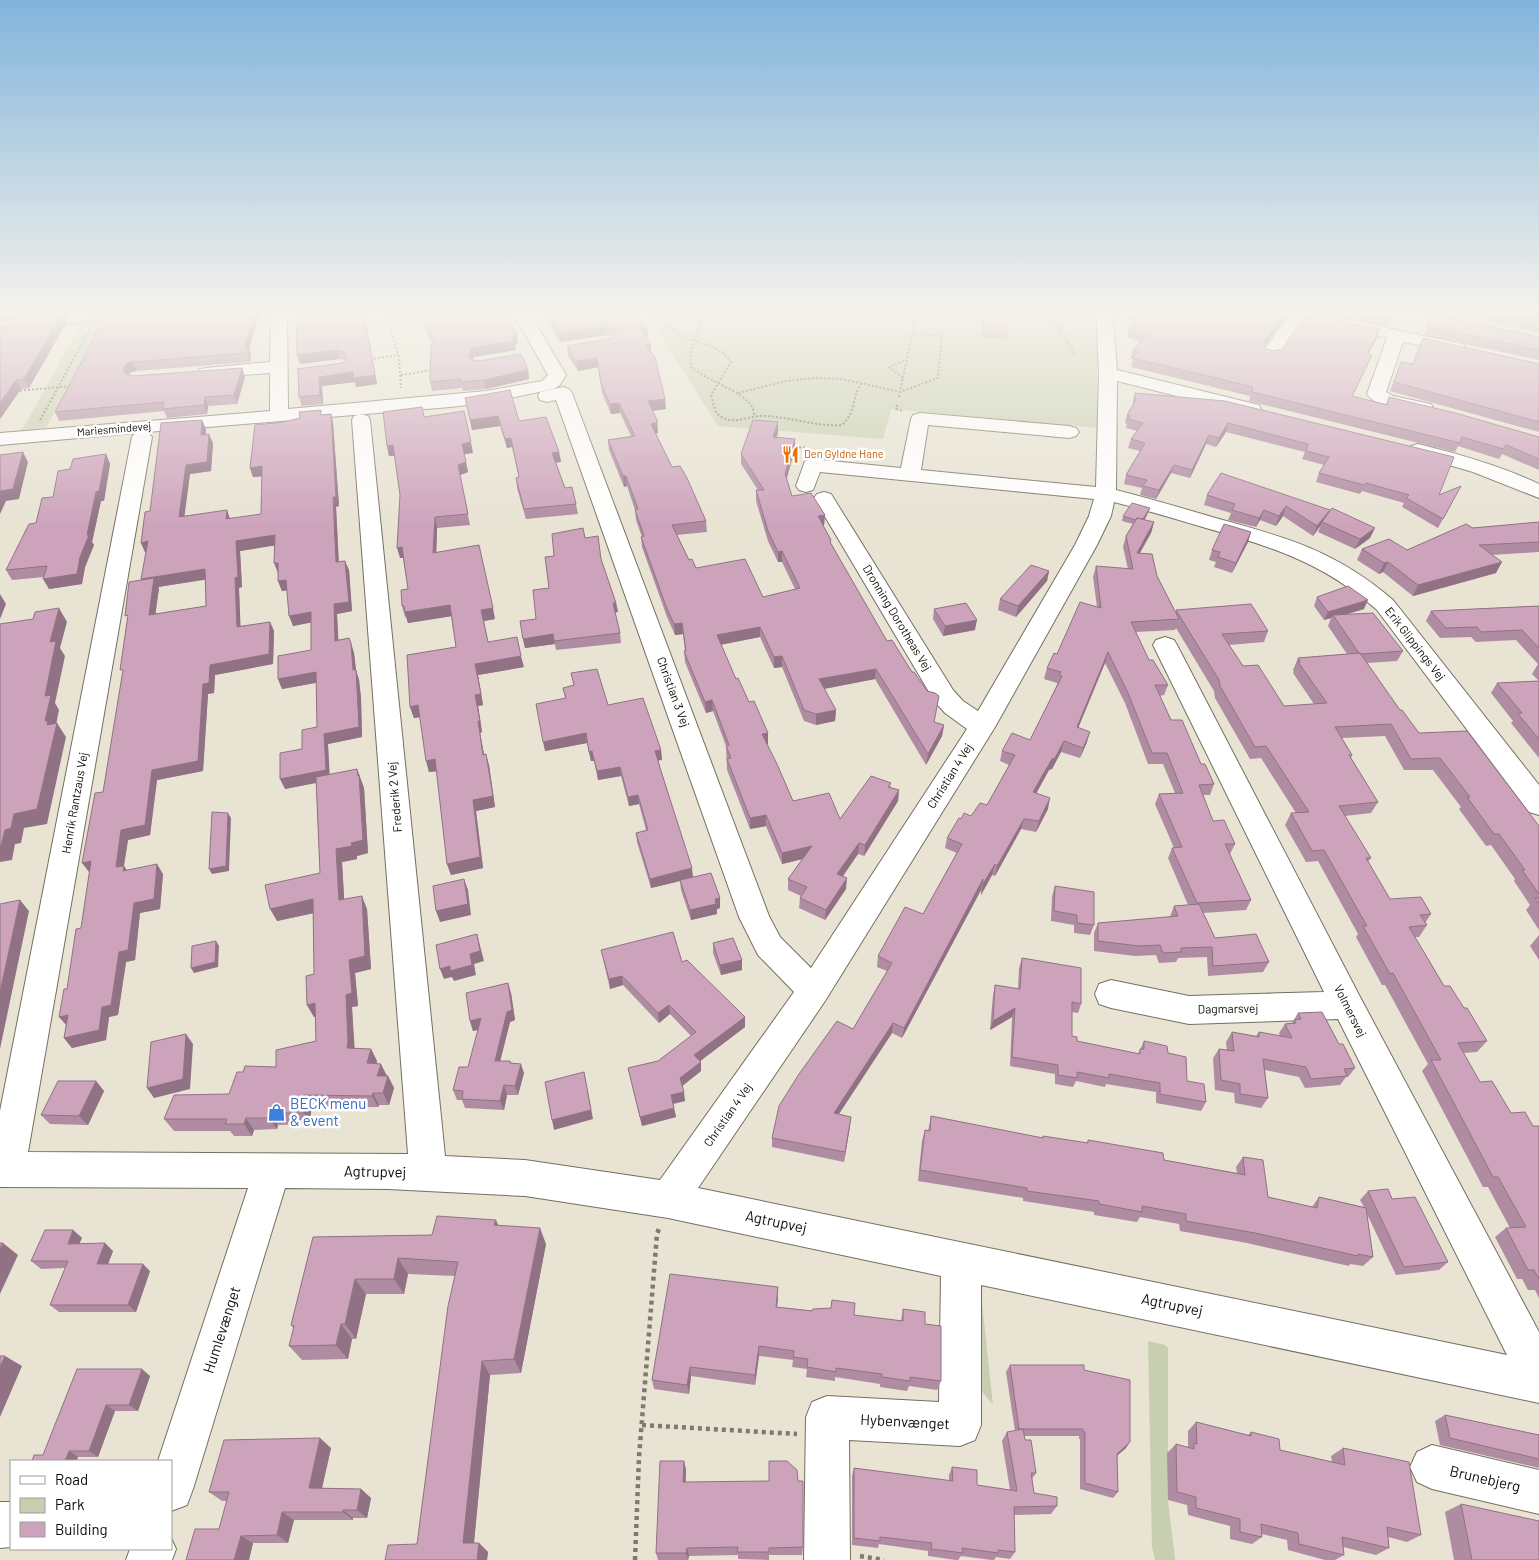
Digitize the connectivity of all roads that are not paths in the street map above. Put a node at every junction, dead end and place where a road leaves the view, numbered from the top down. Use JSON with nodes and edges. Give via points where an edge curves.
{"nodes":[{"id":1,"x":284,"y":382,"type":"edge"},
{"id":2,"x":552,"y":382,"type":"edge"},
{"id":3,"x":1108,"y":382,"type":"edge"},
{"id":4,"x":1144,"y":382,"type":"edge"},
{"id":5,"x":1380,"y":382,"type":"edge"},
{"id":6,"x":536,"y":393,"type":"junction"},
{"id":7,"x":1266,"y":412,"type":"edge"},
{"id":8,"x":1442,"y":412,"type":"edge"},
{"id":9,"x":279,"y":416,"type":"junction"},
{"id":10,"x":361,"y":420,"type":"dead end"},
{"id":11,"x":1069,"y":432,"type":"dead end"},
{"id":12,"x":142,"y":437,"type":"dead end"},
{"id":13,"x":0,"y":439,"type":"edge"},
{"id":14,"x":1398,"y":445,"type":"edge"},
{"id":15,"x":910,"y":475,"type":"junction"},
{"id":16,"x":815,"y":492,"type":"joint"},
{"id":17,"x":1539,"y":492,"type":"edge"},
{"id":18,"x":1106,"y":494,"type":"junction"},
{"id":19,"x":1165,"y":645,"type":"dead end"},
{"id":20,"x":982,"y":727,"type":"junction"},
{"id":21,"x":1539,"y":805,"type":"edge"},
{"id":22,"x":814,"y":991,"type":"junction"},
{"id":23,"x":1112,"y":994,"type":"dead end"},
{"id":24,"x":1347,"y":1005,"type":"junction"},
{"id":25,"x":4,"y":1169,"type":"edge"},
{"id":26,"x":272,"y":1171,"type":"junction"},
{"id":27,"x":428,"y":1173,"type":"junction"},
{"id":28,"x":668,"y":1200,"type":"junction"},
{"id":29,"x":961,"y":1260,"type":"junction"},
{"id":30,"x":1539,"y":1374,"type":"edge"},
{"id":31,"x":1539,"y":1382,"type":"edge"},
{"id":32,"x":1432,"y":1467,"type":"dead end"},
{"id":33,"x":172,"y":1487,"type":"edge"},
{"id":34,"x":1539,"y":1492,"type":"edge"},
{"id":35,"x":827,"y":1560,"type":"edge"}],
"edges":[{"from":1,"to":9,"type":"street"},
{"from":2,"to":6,"type":"street","name":"Mariesmindevej"},
{"from":3,"to":18,"type":"street","name":"Christian 4 Vej"},
{"from":4,"to":7,"type":"street"},
{"from":5,"to":8,"type":"street","via":[[1376,394],[1387,400]]},
{"from":6,"to":9,"type":"street","name":"Mariesmindevej"},
{"from":6,"to":22,"type":"street","name":"Christian 3 Vej","via":[[563,393],[754,917],[769,946]]},
{"from":9,"to":13,"type":"street","name":"Mariesmindevej"},
{"from":10,"to":27,"type":"street","name":"Frederik 2 Vej"},
{"from":11,"to":15,"type":"street","via":[[920,419]]},
{"from":12,"to":25,"type":"street","name":"Henrik Rantzaus Vej"},
{"from":14,"to":17,"type":"street","via":[[1472,464]]},
{"from":15,"to":16,"type":"street","name":"Erik Glippings Vej","via":[[812,465]]},
{"from":15,"to":18,"type":"street","name":"Erik Glippings Vej"},
{"from":16,"to":20,"type":"street","name":"Dronning Dorotheas Vej","via":[[944,696]]},
{"from":18,"to":20,"type":"street","name":"Christian 4 Vej","via":[[1086,545]]},
{"from":18,"to":21,"type":"street","name":"Erik Glippings Vej","via":[[1270,540],[1318,559],[1361,584],[1385,605]]},
{"from":19,"to":24,"type":"street","name":"Volmersvej"},
{"from":20,"to":22,"type":"street","name":"Christian 4 Vej"},
{"from":22,"to":28,"type":"street","name":"Christian 4 Vej"},
{"from":23,"to":24,"type":"street","name":"Dagmarsvej","via":[[1189,1010]]},
{"from":24,"to":30,"type":"street","name":"Volmersvej"},
{"from":25,"to":26,"type":"street","name":"Agtrupvej"},
{"from":26,"to":27,"type":"street","name":"Agtrupvej"},
{"from":26,"to":33,"type":"street","name":"Humlevænget"},
{"from":27,"to":28,"type":"street","name":"Agtrupvej","via":[[525,1178]]},
{"from":28,"to":29,"type":"street","name":"Agtrupvej"},
{"from":29,"to":31,"type":"street","name":"Agtrupvej"},
{"from":29,"to":35,"type":"street","name":"Hybenvænget","via":[[960,1425],[827,1417]]},
{"from":32,"to":34,"type":"street","name":"Brunebjerg"}]}
